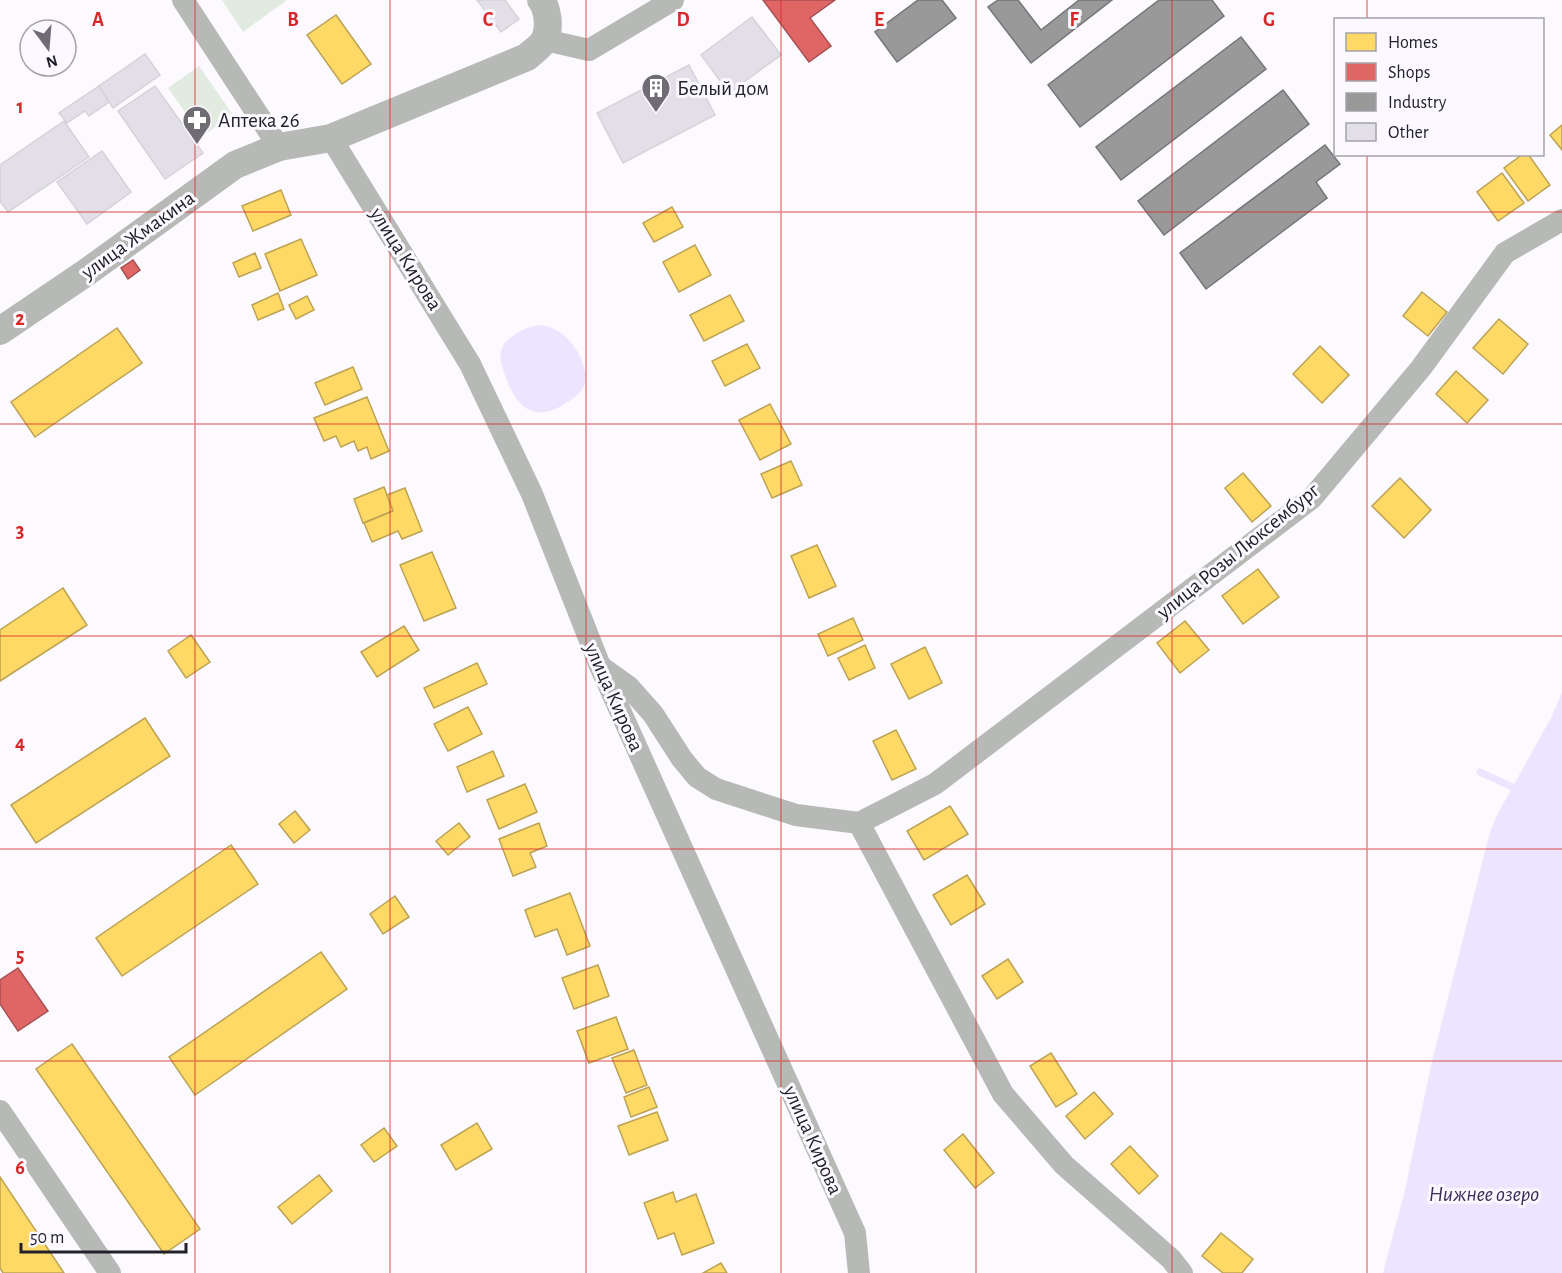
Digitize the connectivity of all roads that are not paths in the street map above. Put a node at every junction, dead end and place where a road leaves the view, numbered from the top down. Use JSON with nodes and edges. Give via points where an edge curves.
{"nodes":[{"id":1,"x":183,"y":0,"type":"edge"},
{"id":2,"x":541,"y":0,"type":"edge"},
{"id":3,"x":673,"y":0,"type":"edge"},
{"id":4,"x":545,"y":40,"type":"junction"},
{"id":5,"x":331,"y":138,"type":"junction"},
{"id":6,"x":279,"y":147,"type":"junction"},
{"id":7,"x":1562,"y":220,"type":"edge"},
{"id":8,"x":0,"y":331,"type":"edge"},
{"id":9,"x":600,"y":666,"type":"junction"},
{"id":10,"x":859,"y":823,"type":"junction"},
{"id":11,"x":0,"y":1111,"type":"edge"},
{"id":12,"x":110,"y":1273,"type":"edge"},
{"id":13,"x":859,"y":1273,"type":"edge"},
{"id":14,"x":1182,"y":1273,"type":"edge"}],
"edges":[{"from":1,"to":6,"type":"street"},
{"from":2,"to":4,"type":"street","via":[[548,24]]},
{"from":3,"to":4,"type":"street","via":[[589,50]]},
{"from":4,"to":5,"type":"street","via":[[527,57]]},
{"from":5,"to":6,"type":"street"},
{"from":5,"to":9,"type":"street","name":"улица Кирова","via":[[470,364],[532,494]]},
{"from":6,"to":8,"type":"street","name":"улица Жмакина","via":[[236,165]]},
{"from":7,"to":10,"type":"street","name":"улица Розы Люксембург","via":[[1505,253],[1421,368],[1312,498],[935,784]]},
{"from":9,"to":10,"type":"street","via":[[629,687],[697,777],[716,789],[796,815]]},
{"from":9,"to":13,"type":"street","name":"улица Кирова","via":[[855,1233]]},
{"from":10,"to":14,"type":"street","via":[[1004,1094],[1064,1165]]},
{"from":11,"to":12,"type":"street"}]}
